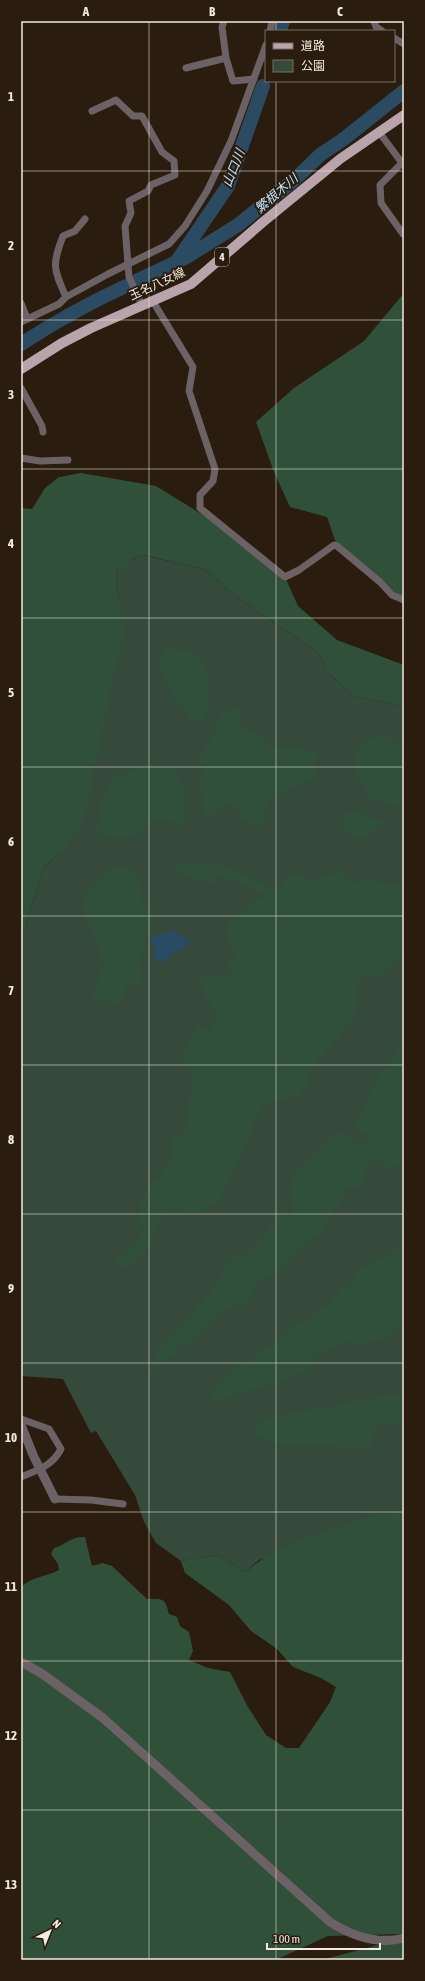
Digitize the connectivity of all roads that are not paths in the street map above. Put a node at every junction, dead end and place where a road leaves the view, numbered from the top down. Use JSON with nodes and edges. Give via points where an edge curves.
{"nodes":[{"id":1,"x":224,"y":21,"type":"edge"},
{"id":2,"x":374,"y":21,"type":"edge"},
{"id":3,"x":380,"y":30,"type":"edge"},
{"id":4,"x":395,"y":39,"type":"edge"},
{"id":5,"x":404,"y":44,"type":"edge"},
{"id":6,"x":265,"y":48,"type":"edge"},
{"id":7,"x":226,"y":58,"type":"junction"},
{"id":8,"x":186,"y":68,"type":"dead end"},
{"id":9,"x":254,"y":79,"type":"junction"},
{"id":10,"x":92,"y":111,"type":"dead end"},
{"id":11,"x":404,"y":115,"type":"edge"},
{"id":12,"x":379,"y":132,"type":"junction"},
{"id":13,"x":85,"y":219,"type":"dead end"},
{"id":14,"x":403,"y":234,"type":"dead end"},
{"id":15,"x":128,"y":264,"type":"junction"},
{"id":16,"x":66,"y":297,"type":"junction"},
{"id":17,"x":152,"y":300,"type":"junction"},
{"id":18,"x":21,"y":303,"type":"edge"},
{"id":19,"x":142,"y":305,"type":"junction"},
{"id":20,"x":24,"y":320,"type":"edge"},
{"id":21,"x":21,"y":369,"type":"edge"},
{"id":22,"x":21,"y":388,"type":"edge"},
{"id":23,"x":43,"y":432,"type":"dead end"},
{"id":24,"x":21,"y":458,"type":"edge"},
{"id":25,"x":68,"y":460,"type":"dead end"},
{"id":26,"x":404,"y":600,"type":"edge"},
{"id":27,"x":21,"y":1419,"type":"edge"},
{"id":28,"x":21,"y":1425,"type":"edge"},
{"id":29,"x":40,"y":1470,"type":"junction"},
{"id":30,"x":21,"y":1477,"type":"edge"},
{"id":31,"x":55,"y":1499,"type":"joint"},
{"id":32,"x":123,"y":1504,"type":"dead end"},
{"id":33,"x":21,"y":1662,"type":"edge"},
{"id":34,"x":404,"y":1938,"type":"edge"}],
"edges":[{"from":1,"to":7,"type":"street","via":[[222,27]]},
{"from":2,"to":3,"type":"street"},
{"from":4,"to":5,"type":"street"},
{"from":6,"to":9,"type":"street"},
{"from":7,"to":8,"type":"street"},
{"from":7,"to":9,"type":"street","via":[[233,81]]},
{"from":9,"to":15,"type":"street","via":[[231,141],[207,191],[185,226],[169,244]]},
{"from":10,"to":15,"type":"street","via":[[116,100],[133,116],[142,116],[162,152],[174,161],[175,175],[151,185],[148,191],[129,201],[131,213],[125,226]]},
{"from":11,"to":12,"type":"main road","name":"玉名八女線","number":"4"},
{"from":12,"to":14,"type":"street","via":[[402,163],[380,186],[381,203]]},
{"from":12,"to":17,"type":"main road","name":"玉名八女線","number":"4","via":[[334,164],[191,284]]},
{"from":13,"to":16,"type":"street","via":[[75,230],[63,236],[56,255],[55,273]]},
{"from":15,"to":16,"type":"street"},
{"from":15,"to":19,"type":"street","via":[[129,277]]},
{"from":16,"to":20,"type":"street","via":[[59,304]]},
{"from":17,"to":19,"type":"main road","name":"玉名八女線","number":"4"},
{"from":17,"to":26,"type":"street","via":[[193,367],[189,391],[215,469],[212,480],[200,495],[200,508],[285,577],[334,545],[380,582],[392,595]]},
{"from":18,"to":20,"type":"street"},
{"from":19,"to":21,"type":"main road","name":"玉名八女線","number":"4","via":[[62,343]]},
{"from":22,"to":23,"type":"street"},
{"from":24,"to":25,"type":"street","via":[[40,461]]},
{"from":27,"to":29,"type":"street","via":[[49,1429],[61,1449],[55,1460]]},
{"from":28,"to":29,"type":"street"},
{"from":29,"to":30,"type":"street"},
{"from":29,"to":31,"type":"street"},
{"from":31,"to":32,"type":"street"},
{"from":33,"to":34,"type":"street","via":[[103,1718],[330,1922],[360,1938]]}]}
